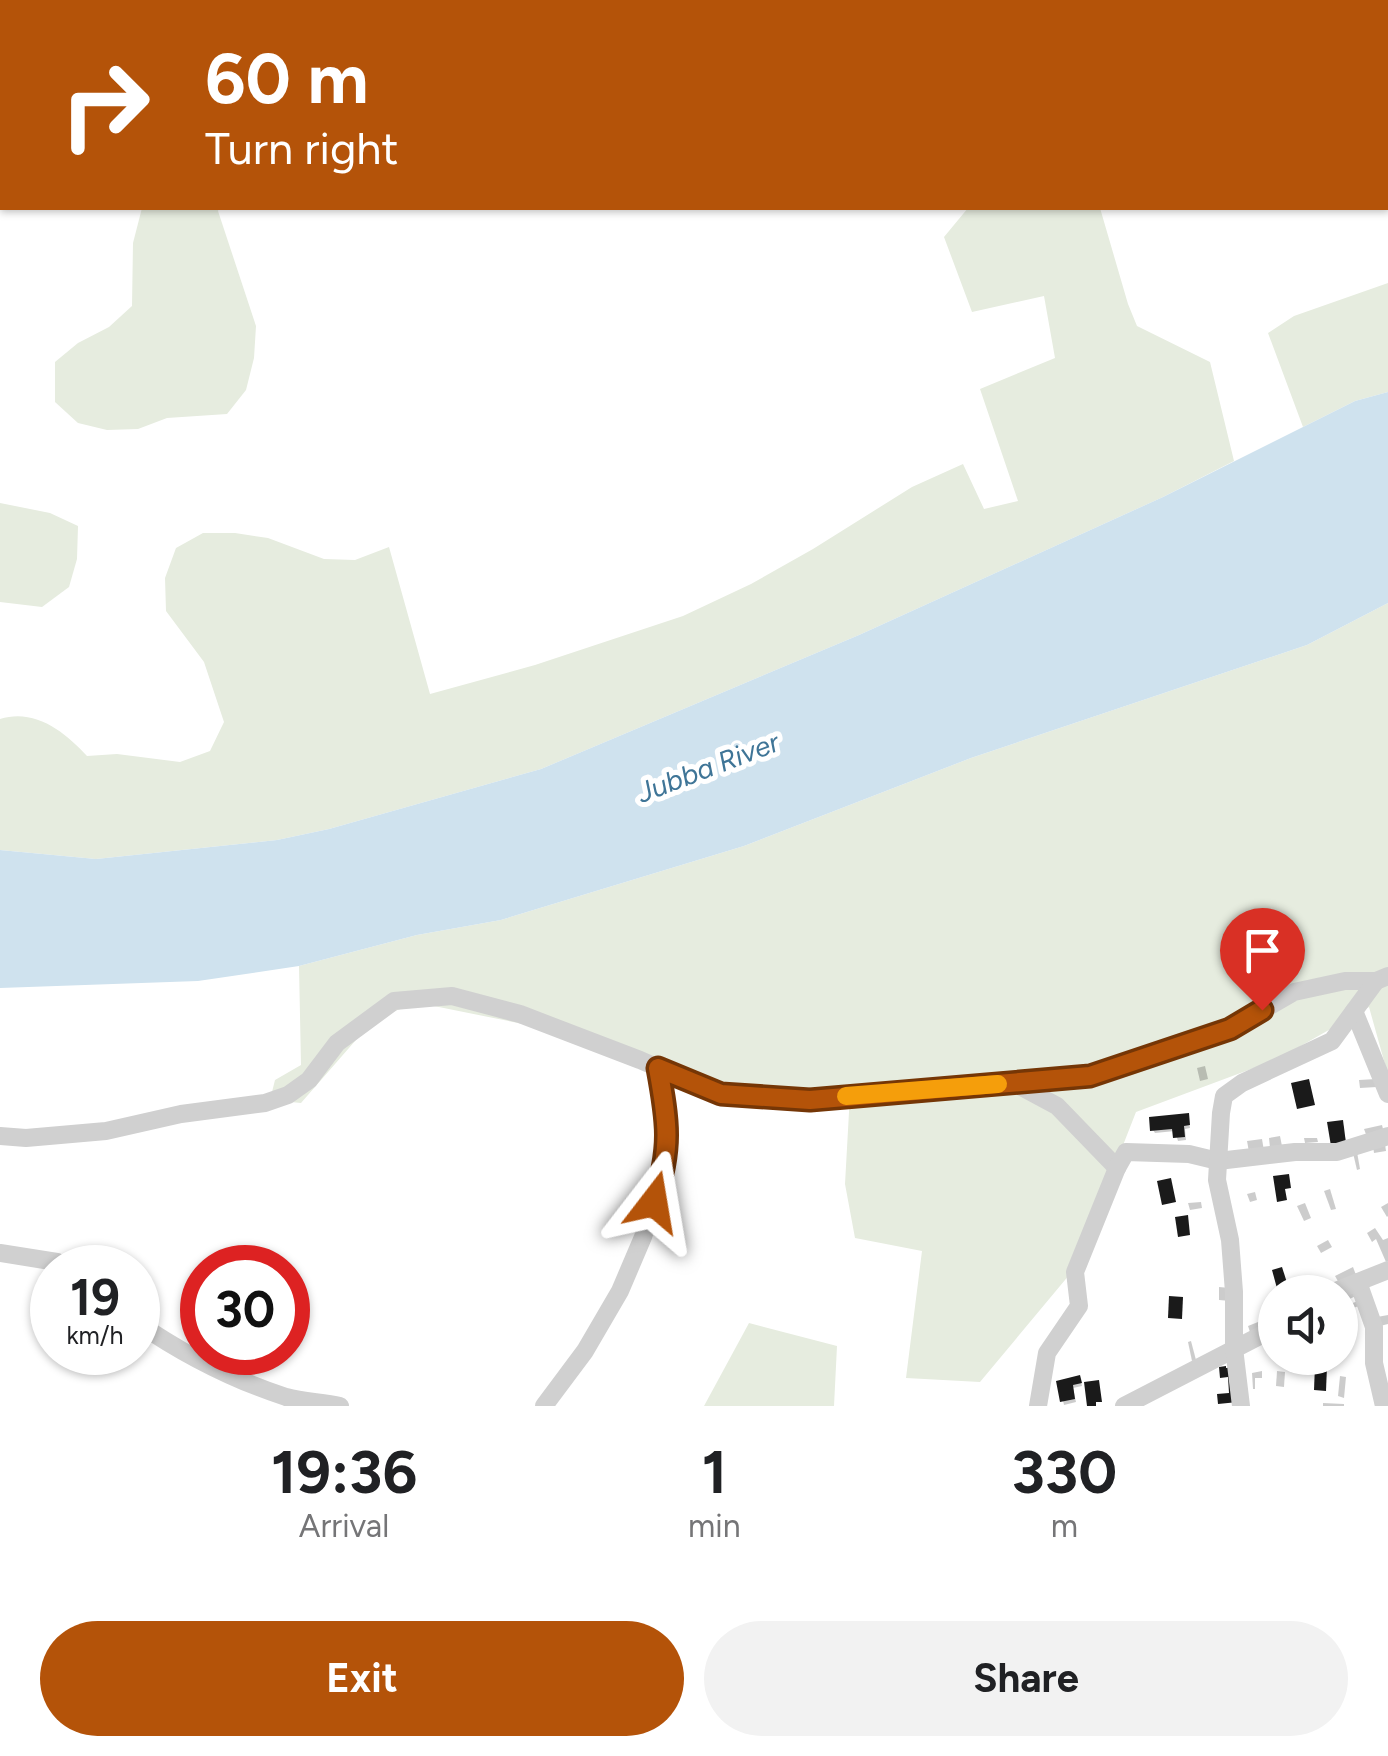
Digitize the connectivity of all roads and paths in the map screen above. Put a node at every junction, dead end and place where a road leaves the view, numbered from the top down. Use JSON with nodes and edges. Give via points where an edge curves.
{"nodes":[{"id":1,"x":1382,"y":979,"type":"edge"},
{"id":2,"x":1354,"y":1011,"type":"junction"},
{"id":3,"x":658,"y":1068,"type":"junction"},
{"id":4,"x":1013,"y":1082,"type":"junction"},
{"id":5,"x":1388,"y":1094,"type":"edge"},
{"id":6,"x":0,"y":1136,"type":"edge"},
{"id":7,"x":1388,"y":1136,"type":"edge"},
{"id":8,"x":1218,"y":1161,"type":"junction"},
{"id":9,"x":1117,"y":1168,"type":"junction"},
{"id":10,"x":0,"y":1253,"type":"edge"},
{"id":11,"x":30,"y":1258,"type":"edge"},
{"id":12,"x":1388,"y":1270,"type":"edge"},
{"id":13,"x":1358,"y":1282,"type":"joint"},
{"id":14,"x":1258,"y":1336,"type":"edge"},
{"id":15,"x":160,"y":1339,"type":"edge"},
{"id":16,"x":1234,"y":1348,"type":"junction"},
{"id":17,"x":340,"y":1406,"type":"edge"},
{"id":18,"x":544,"y":1406,"type":"edge"},
{"id":19,"x":1038,"y":1406,"type":"edge"},
{"id":20,"x":1124,"y":1406,"type":"edge"},
{"id":21,"x":1241,"y":1406,"type":"edge"},
{"id":22,"x":1384,"y":1406,"type":"edge"}],
"edges":[{"from":1,"to":2,"type":"street"},
{"from":1,"to":4,"type":"street","via":[[1294,992],[1230,1029],[1090,1076]]},
{"from":2,"to":5,"type":"street"},
{"from":2,"to":8,"type":"street","via":[[1332,1041],[1224,1096]]},
{"from":3,"to":4,"type":"street","via":[[721,1094],[810,1100]]},
{"from":3,"to":6,"type":"street","via":[[520,1014],[452,996],[394,1001],[337,1042],[309,1080],[288,1095],[106,1131]]},
{"from":3,"to":18,"type":"street","via":[[668,1118],[666,1168],[643,1237],[586,1351]]},
{"from":4,"to":9,"type":"street","via":[[1057,1106]]},
{"from":7,"to":8,"type":"street","via":[[1337,1152]]},
{"from":8,"to":9,"type":"street","via":[[1126,1152]]},
{"from":8,"to":16,"type":"street","via":[[1230,1240]]},
{"from":9,"to":19,"type":"street","via":[[1075,1272],[1079,1306],[1047,1353]]},
{"from":10,"to":11,"type":"street"},
{"from":12,"to":13,"type":"street"},
{"from":13,"to":22,"type":"street","via":[[1374,1328]]},
{"from":14,"to":16,"type":"street"},
{"from":15,"to":17,"type":"street","via":[[288,1398]]},
{"from":16,"to":20,"type":"street"},
{"from":16,"to":21,"type":"street"}]}
